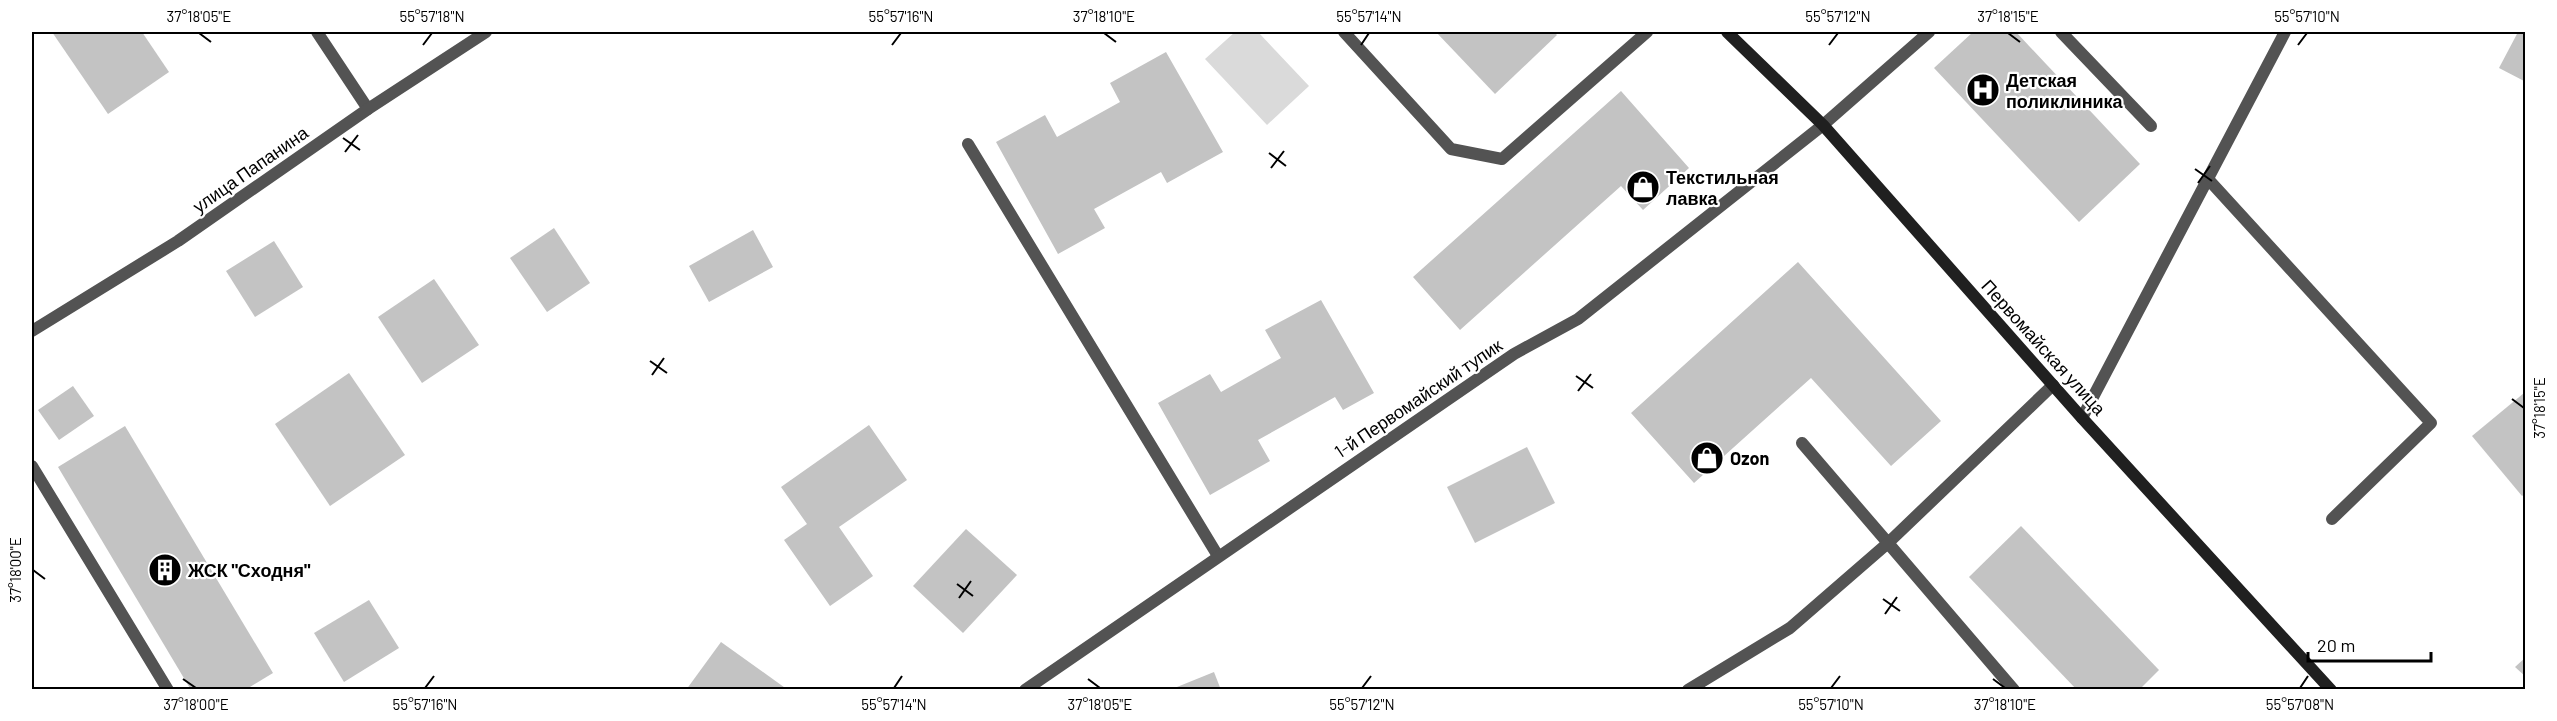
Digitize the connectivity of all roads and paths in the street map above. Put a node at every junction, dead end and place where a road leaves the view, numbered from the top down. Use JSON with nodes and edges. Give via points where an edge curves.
{"nodes":[{"id":1,"x":316,"y":32,"type":"edge"},
{"id":2,"x":486,"y":32,"type":"edge"},
{"id":3,"x":1344,"y":32,"type":"edge"},
{"id":4,"x":1647,"y":32,"type":"edge"},
{"id":5,"x":1727,"y":32,"type":"edge"},
{"id":6,"x":1929,"y":32,"type":"edge"},
{"id":7,"x":2061,"y":32,"type":"edge"},
{"id":8,"x":2285,"y":32,"type":"edge"},
{"id":9,"x":368,"y":109,"type":"junction"},
{"id":10,"x":1823,"y":125,"type":"junction"},
{"id":11,"x":2151,"y":126,"type":"dead end"},
{"id":12,"x":968,"y":144,"type":"dead end"},
{"id":13,"x":2208,"y":179,"type":"junction"},
{"id":14,"x":32,"y":331,"type":"edge"},
{"id":15,"x":2053,"y":385,"type":"junction"},
{"id":16,"x":2082,"y":418,"type":"junction"},
{"id":17,"x":1802,"y":442,"type":"dead end"},
{"id":18,"x":32,"y":466,"type":"edge"},
{"id":19,"x":2332,"y":519,"type":"dead end"},
{"id":20,"x":1888,"y":543,"type":"junction"},
{"id":21,"x":1218,"y":556,"type":"junction"},
{"id":22,"x":168,"y":690,"type":"edge"},
{"id":23,"x":1025,"y":690,"type":"edge"},
{"id":24,"x":1688,"y":690,"type":"edge"},
{"id":25,"x":2014,"y":690,"type":"edge"},
{"id":26,"x":2331,"y":690,"type":"edge"}],
"edges":[{"from":1,"to":9,"type":"street"},
{"from":2,"to":9,"type":"street","name":"улица Папанина"},
{"from":3,"to":4,"type":"street","via":[[1451,149],[1502,159]]},
{"from":5,"to":10,"type":"main road","name":"Первомайская улица"},
{"from":6,"to":10,"type":"street","name":"1-й Первомайский тупик"},
{"from":7,"to":11,"type":"street"},
{"from":8,"to":13,"type":"street"},
{"from":9,"to":14,"type":"street","name":"улица Папанина","via":[[178,241]]},
{"from":10,"to":15,"type":"main road","name":"Первомайская улица"},
{"from":10,"to":21,"type":"street","name":"1-й Первомайский тупик","via":[[1578,319],[1514,354]]},
{"from":12,"to":21,"type":"street"},
{"from":13,"to":16,"type":"street"},
{"from":13,"to":19,"type":"street","via":[[2431,423]]},
{"from":15,"to":16,"type":"main road","name":"Первомайская улица"},
{"from":15,"to":20,"type":"street"},
{"from":16,"to":26,"type":"main road","name":"Первомайская улица"},
{"from":17,"to":20,"type":"street"},
{"from":18,"to":22,"type":"street"},
{"from":20,"to":24,"type":"street","via":[[1790,628]]},
{"from":20,"to":25,"type":"street"},
{"from":21,"to":23,"type":"street","name":"1-й Первомайский тупик"}]}
